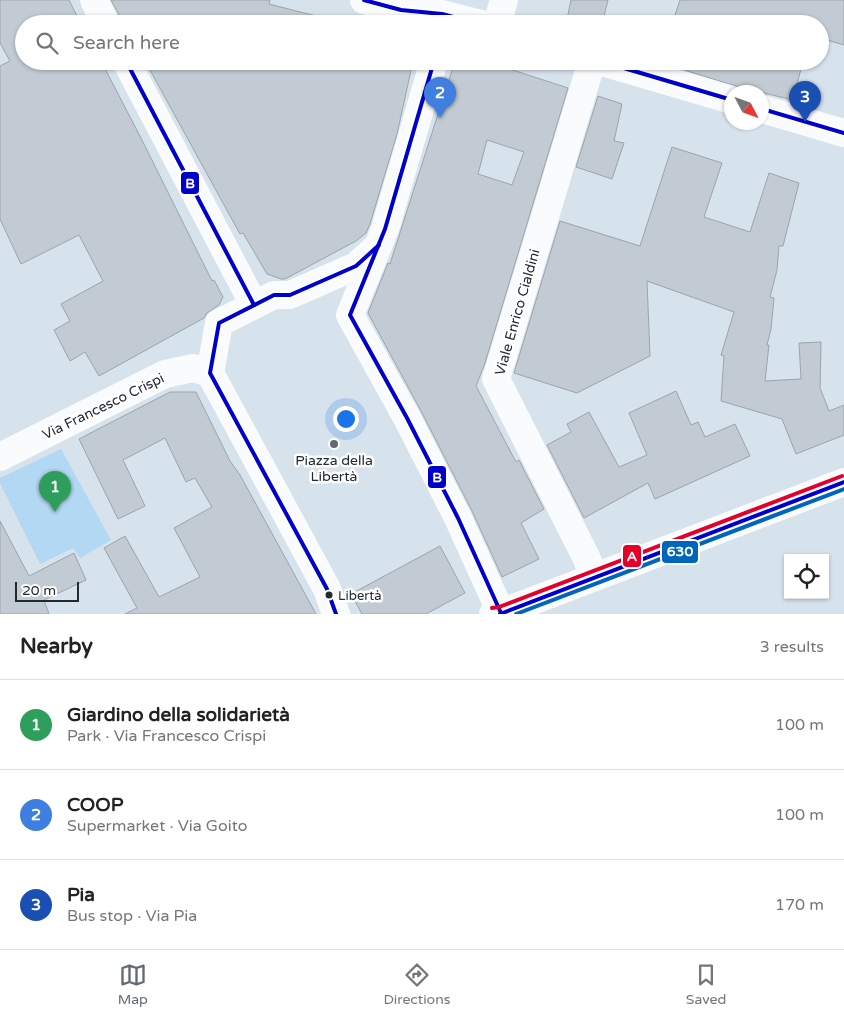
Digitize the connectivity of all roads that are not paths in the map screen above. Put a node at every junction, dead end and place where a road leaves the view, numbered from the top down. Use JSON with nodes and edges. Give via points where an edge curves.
{"nodes":[{"id":1,"x":94,"y":0,"type":"edge"},
{"id":2,"x":364,"y":0,"type":"edge"},
{"id":3,"x":504,"y":0,"type":"edge"},
{"id":4,"x":102,"y":15,"type":"edge"},
{"id":5,"x":405,"y":15,"type":"edge"},
{"id":6,"x":431,"y":15,"type":"edge"},
{"id":7,"x":446,"y":15,"type":"edge"},
{"id":8,"x":488,"y":15,"type":"edge"},
{"id":9,"x":131,"y":70,"type":"edge"},
{"id":10,"x":431,"y":70,"type":"edge"},
{"id":11,"x":589,"y":70,"type":"edge"},
{"id":12,"x":630,"y":70,"type":"edge"},
{"id":13,"x":724,"y":98,"type":"edge"},
{"id":14,"x":769,"y":111,"type":"edge"},
{"id":15,"x":844,"y":133,"type":"edge"},
{"id":16,"x":379,"y":245,"type":"junction"},
{"id":17,"x":254,"y":305,"type":"junction"},
{"id":18,"x":210,"y":373,"type":"junction"},
{"id":19,"x":0,"y":457,"type":"edge"},
{"id":20,"x":844,"y":482,"type":"edge"},
{"id":21,"x":594,"y":578,"type":"junction"},
{"id":22,"x":336,"y":614,"type":"edge"},
{"id":23,"x":498,"y":614,"type":"edge"}],
"edges":[{"from":1,"to":4,"type":"street"},
{"from":2,"to":5,"type":"street"},
{"from":3,"to":8,"type":"street"},
{"from":6,"to":7,"type":"street"},
{"from":9,"to":17,"type":"street"},
{"from":10,"to":16,"type":"street"},
{"from":11,"to":21,"type":"street","name":"Viale Enrico Cialdini","via":[[496,378]]},
{"from":12,"to":13,"type":"street"},
{"from":14,"to":15,"type":"street"},
{"from":16,"to":17,"type":"street","via":[[356,266],[290,295],[274,295]]},
{"from":16,"to":23,"type":"street","via":[[350,315],[412,426],[458,518]]},
{"from":17,"to":18,"type":"street","via":[[219,323]]},
{"from":18,"to":19,"type":"street","name":"Via Francesco Crispi","via":[[193,368],[165,374]]},
{"from":18,"to":22,"type":"street","via":[[327,589]]},
{"from":20,"to":21,"type":"street"},
{"from":21,"to":23,"type":"street"}]}
